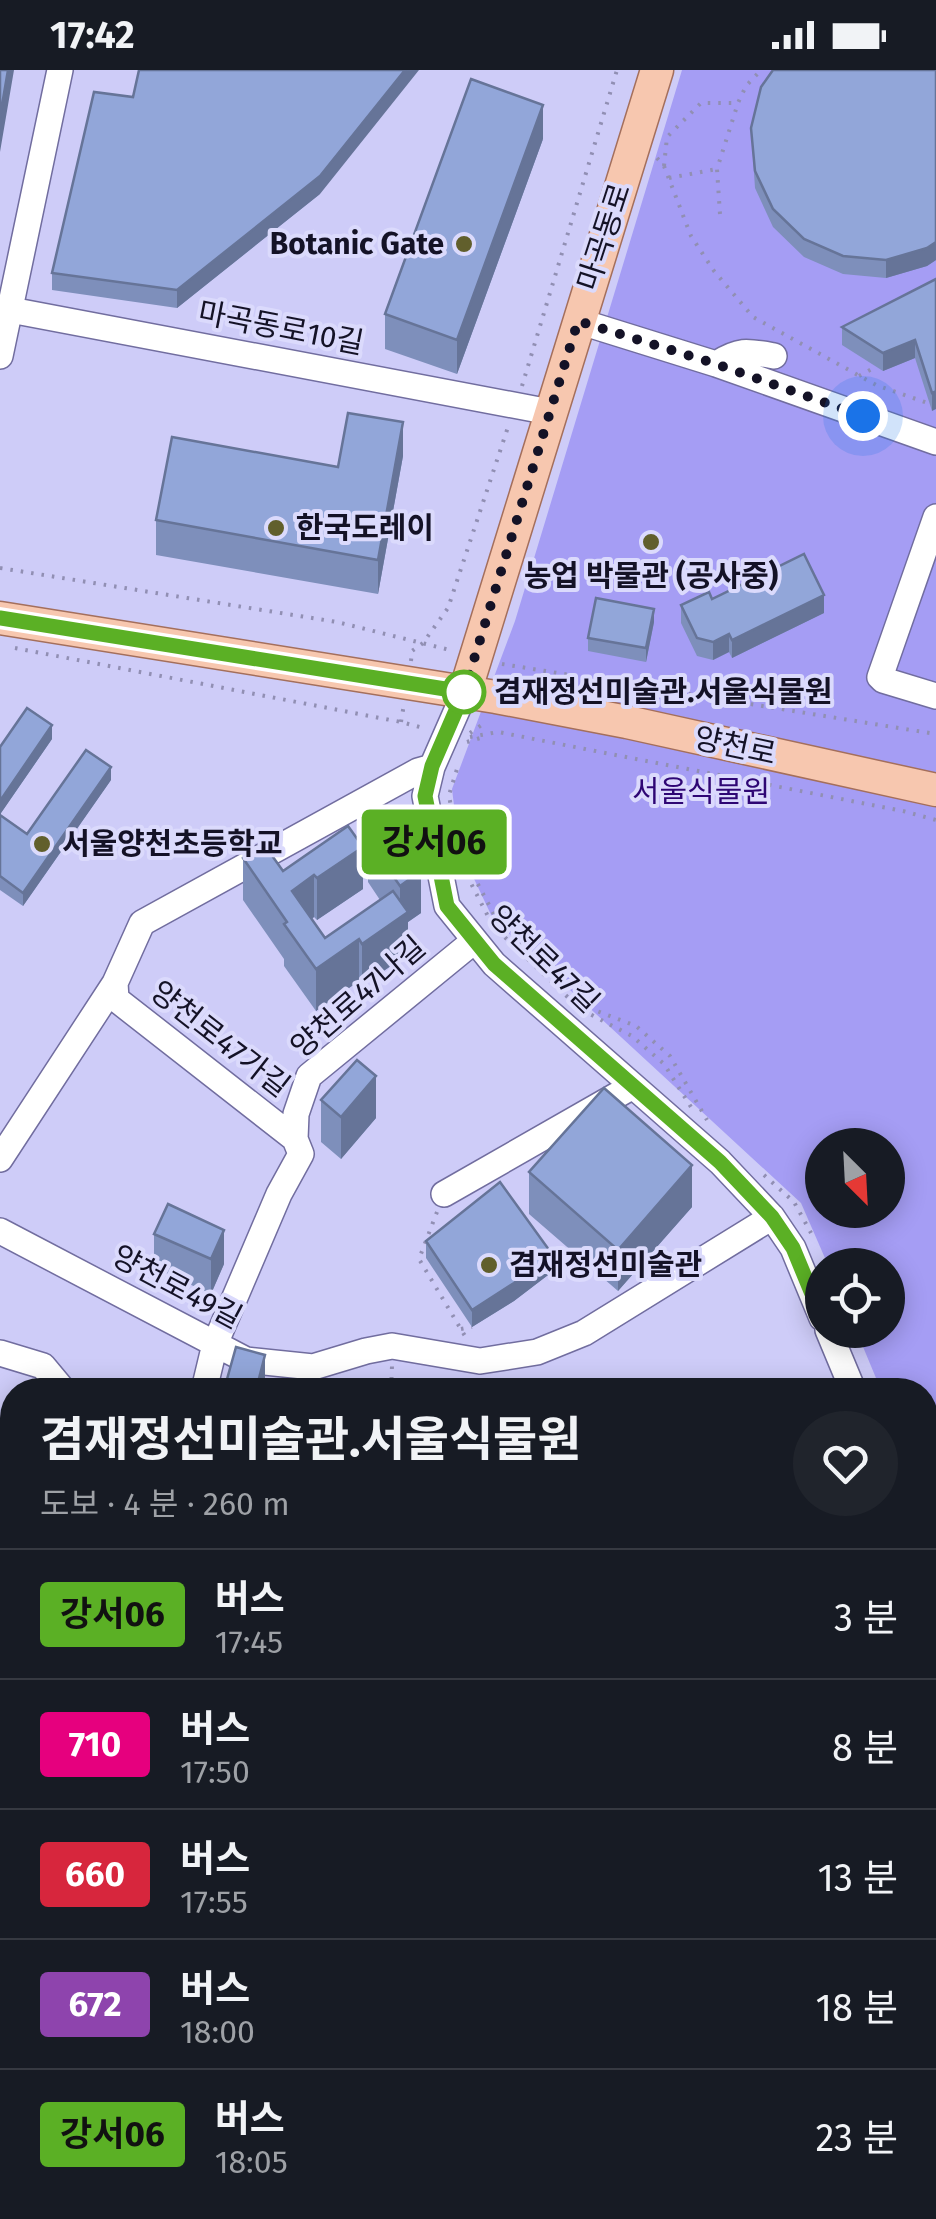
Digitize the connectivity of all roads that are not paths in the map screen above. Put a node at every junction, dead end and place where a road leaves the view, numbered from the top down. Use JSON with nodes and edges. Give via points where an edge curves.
{"nodes":[{"id":1,"x":60,"y":70,"type":"edge"},
{"id":2,"x":656,"y":70,"type":"edge"},
{"id":3,"x":5,"y":309,"type":"edge"},
{"id":4,"x":578,"y":321,"type":"junction"},
{"id":5,"x":0,"y":356,"type":"edge"},
{"id":6,"x":774,"y":356,"type":"dead end"},
{"id":7,"x":716,"y":364,"type":"junction"},
{"id":8,"x":550,"y":412,"type":"junction"},
{"id":9,"x":936,"y":442,"type":"edge"},
{"id":10,"x":935,"y":522,"type":"edge"},
{"id":11,"x":0,"y":618,"type":"edge"},
{"id":12,"x":464,"y":692,"type":"junction"},
{"id":13,"x":936,"y":696,"type":"edge"},
{"id":14,"x":448,"y":762,"type":"junction"},
{"id":15,"x":936,"y":790,"type":"edge"},
{"id":16,"x":474,"y":941,"type":"junction"},
{"id":17,"x":115,"y":983,"type":"junction"},
{"id":18,"x":633,"y":1086,"type":"junction"},
{"id":19,"x":295,"y":1140,"type":"junction"},
{"id":20,"x":0,"y":1159,"type":"edge"},
{"id":21,"x":444,"y":1194,"type":"road end"},
{"id":22,"x":772,"y":1217,"type":"junction"},
{"id":23,"x":0,"y":1232,"type":"edge"},
{"id":24,"x":805,"y":1277,"type":"edge"},
{"id":25,"x":215,"y":1344,"type":"junction"},
{"id":26,"x":836,"y":1348,"type":"edge"},
{"id":27,"x":0,"y":1353,"type":"edge"},
{"id":28,"x":53,"y":1378,"type":"edge"},
{"id":29,"x":207,"y":1378,"type":"edge"},
{"id":30,"x":848,"y":1378,"type":"edge"}],
"edges":[{"from":1,"to":3,"type":"street"},
{"from":2,"to":4,"type":"main road","name":"마곡동로"},
{"from":3,"to":5,"type":"street"},
{"from":3,"to":8,"type":"street","name":"마곡동로10길"},
{"from":4,"to":7,"type":"street"},
{"from":4,"to":8,"type":"main road","name":"마곡동로"},
{"from":6,"to":7,"type":"street","via":[[738,352]]},
{"from":7,"to":9,"type":"street"},
{"from":8,"to":12,"type":"main road","name":"마곡동로"},
{"from":10,"to":13,"type":"street","via":[[880,677]]},
{"from":11,"to":12,"type":"main road","name":"양천로"},
{"from":12,"to":14,"type":"street","name":"양천로47길"},
{"from":12,"to":15,"type":"main road","name":"양천로"},
{"from":14,"to":16,"type":"street","name":"양천로47길","via":[[425,796],[447,906]]},
{"from":14,"to":17,"type":"street","name":"양천로47가길","via":[[418,771],[142,924]]},
{"from":16,"to":18,"type":"street","name":"양천로47길"},
{"from":16,"to":19,"type":"street","name":"양천로47나길","via":[[309,1076]]},
{"from":17,"to":19,"type":"street","name":"양천로47가길","via":[[116,999]]},
{"from":17,"to":20,"type":"street","name":"양천로47가길"},
{"from":18,"to":21,"type":"street"},
{"from":18,"to":22,"type":"street","name":"양천로47길"},
{"from":19,"to":25,"type":"street","name":"양천로47나길","via":[[301,1154]]},
{"from":22,"to":24,"type":"street","name":"양천로47길"},
{"from":22,"to":25,"type":"street","name":"양천로49길","via":[[584,1333],[537,1352],[480,1361],[392,1346],[313,1367],[246,1360]]},
{"from":23,"to":25,"type":"street","name":"양천로49길"},
{"from":25,"to":29,"type":"street","name":"양천로47나길"},
{"from":26,"to":30,"type":"street"},
{"from":27,"to":28,"type":"street","via":[[43,1366]]}]}
